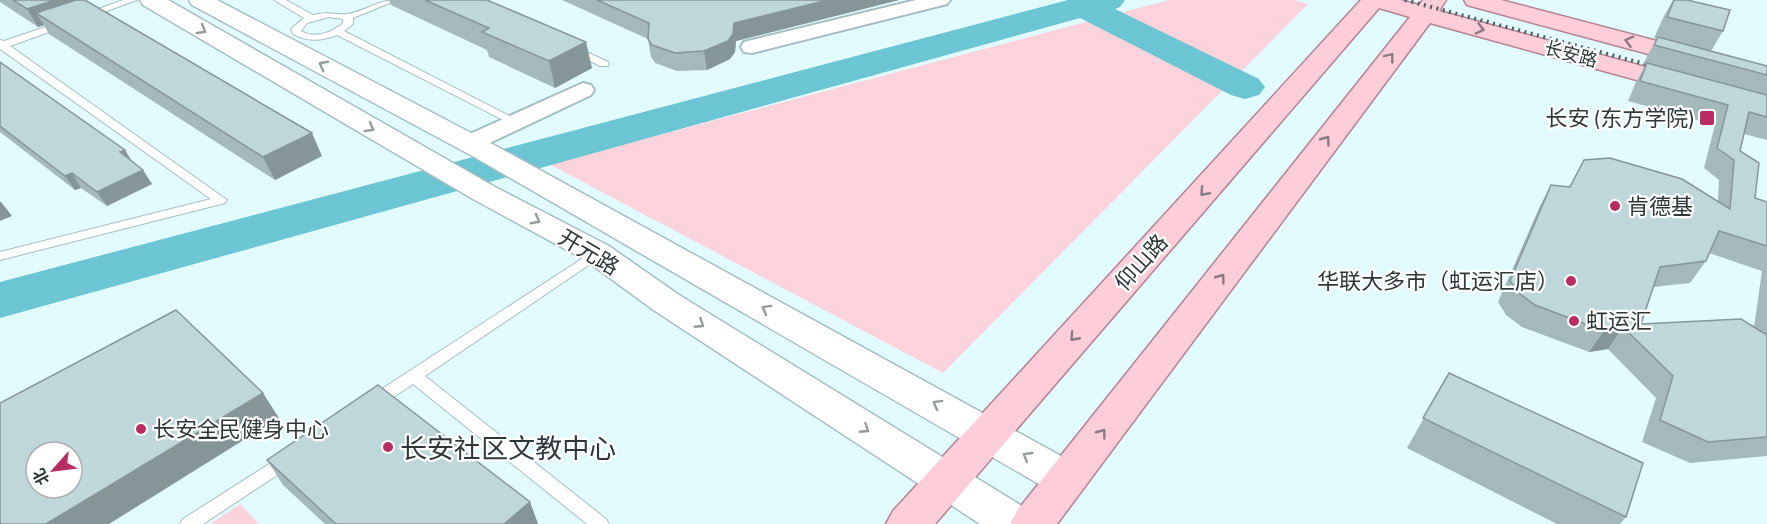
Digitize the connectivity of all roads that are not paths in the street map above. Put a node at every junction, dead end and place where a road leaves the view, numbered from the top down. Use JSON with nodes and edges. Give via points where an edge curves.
{"nodes":[{"id":1,"x":132,"y":0,"type":"edge"},
{"id":2,"x":151,"y":0,"type":"edge"},
{"id":3,"x":200,"y":0,"type":"edge"},
{"id":4,"x":279,"y":0,"type":"edge"},
{"id":5,"x":371,"y":0,"type":"edge"},
{"id":6,"x":392,"y":0,"type":"edge"},
{"id":7,"x":940,"y":0,"type":"edge"},
{"id":8,"x":1374,"y":0,"type":"edge"},
{"id":9,"x":1475,"y":0,"type":"edge"},
{"id":10,"x":1429,"y":7,"type":"edge"},
{"id":11,"x":337,"y":14,"type":"junction"},
{"id":12,"x":348,"y":17,"type":"junction"},
{"id":13,"x":312,"y":18,"type":"junction"},
{"id":14,"x":338,"y":32,"type":"junction"},
{"id":15,"x":290,"y":39,"type":"junction"},
{"id":16,"x":1,"y":44,"type":"edge"},
{"id":17,"x":564,"y":44,"type":"edge"},
{"id":18,"x":752,"y":47,"type":"dead end"},
{"id":19,"x":604,"y":64,"type":"dead end"},
{"id":20,"x":1767,"y":78,"type":"edge"},
{"id":21,"x":583,"y":90,"type":"dead end"},
{"id":22,"x":1767,"y":108,"type":"edge"},
{"id":23,"x":515,"y":122,"type":"junction"},
{"id":24,"x":478,"y":148,"type":"junction"},
{"id":25,"x":597,"y":253,"type":"junction"},
{"id":26,"x":0,"y":256,"type":"edge"},
{"id":27,"x":403,"y":382,"type":"junction"},
{"id":28,"x":364,"y":408,"type":"edge"},
{"id":29,"x":988,"y":433,"type":"junction"},
{"id":30,"x":306,"y":447,"type":"edge"},
{"id":31,"x":1066,"y":479,"type":"junction"},
{"id":32,"x":945,"y":480,"type":"junction"},
{"id":33,"x":189,"y":524,"type":"edge"},
{"id":34,"x":600,"y":524,"type":"edge"},
{"id":35,"x":908,"y":524,"type":"edge"},
{"id":36,"x":1015,"y":524,"type":"edge"},
{"id":37,"x":1032,"y":524,"type":"edge"}],
"edges":[{"from":1,"to":16,"type":"lane"},
{"from":2,"to":25,"type":"main road","name":"开元路","one_way":true,"via":[[484,193]]},
{"from":3,"to":15,"type":"main road"},
{"from":4,"to":13,"type":"lane"},
{"from":5,"to":11,"type":"lane"},
{"from":6,"to":12,"type":"lane"},
{"from":7,"to":18,"type":"street"},
{"from":8,"to":10,"type":"main road","name":"长安路"},
{"from":8,"to":29,"type":"main road","name":"仰山路","one_way":true},
{"from":20,"to":9,"type":"main road","name":"长安路","one_way":true},
{"from":10,"to":22,"type":"main road","name":"长安路","one_way":true},
{"from":31,"to":10,"type":"main road","one_way":true},
{"from":11,"to":12,"type":"lane"},
{"from":11,"to":13,"type":"lane"},
{"from":12,"to":14,"type":"lane","via":[[348,24]]},
{"from":13,"to":15,"type":"lane","via":[[296,28]]},
{"from":14,"to":15,"type":"lane"},
{"from":14,"to":23,"type":"lane"},
{"from":24,"to":15,"type":"main road","one_way":true},
{"from":16,"to":26,"type":"lane","via":[[220,200]]},
{"from":17,"to":19,"type":"lane"},
{"from":21,"to":23,"type":"street"},
{"from":23,"to":24,"type":"street"},
{"from":29,"to":24,"type":"main road","name":"开元路","one_way":true},
{"from":25,"to":27,"type":"lane"},
{"from":25,"to":32,"type":"main road","name":"开元路","one_way":true,"via":[[667,303]]},
{"from":27,"to":28,"type":"lane"},
{"from":27,"to":34,"type":"lane","via":[[413,375]]},
{"from":31,"to":29,"type":"main road","name":"开元路","one_way":true},
{"from":29,"to":32,"type":"main road","name":"仰山路"},
{"from":30,"to":33,"type":"lane"},
{"from":31,"to":37,"type":"main road"},
{"from":32,"to":35,"type":"main road","name":"仰山路"},
{"from":32,"to":36,"type":"main road","name":"开元路"}]}
